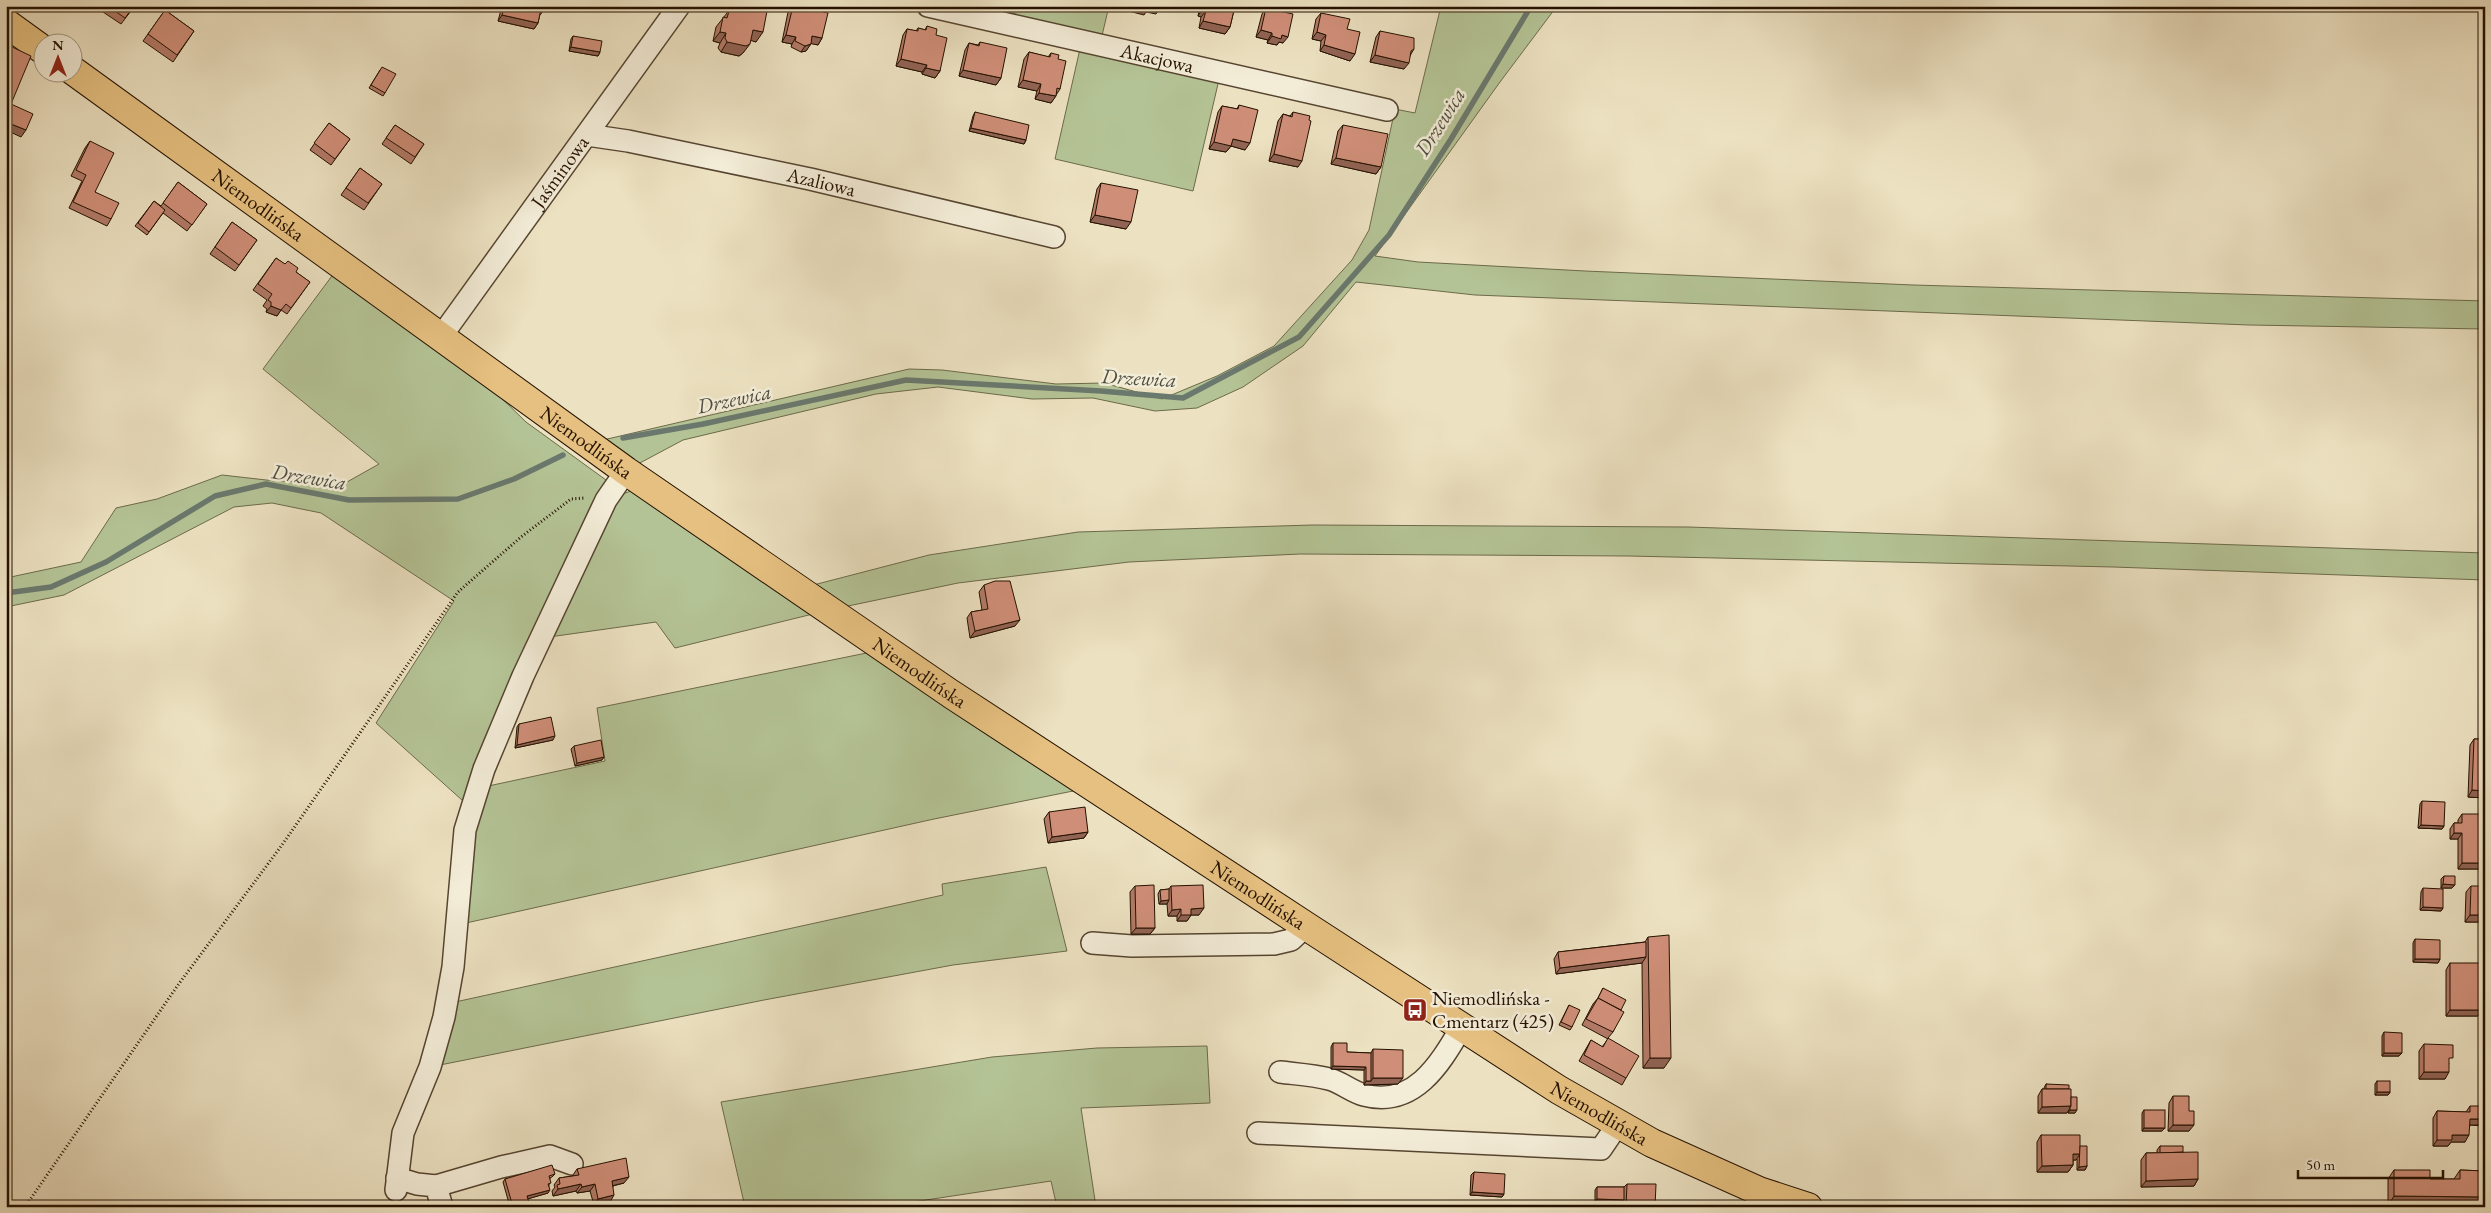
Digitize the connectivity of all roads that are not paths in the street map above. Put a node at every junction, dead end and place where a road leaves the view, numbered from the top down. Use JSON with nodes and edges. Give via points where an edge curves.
{"nodes":[{"id":1,"x":679,"y":6,"type":"edge"},
{"id":2,"x":928,"y":6,"type":"edge"},
{"id":3,"x":6,"y":23,"type":"edge"},
{"id":4,"x":32,"y":42,"type":"edge"},
{"id":5,"x":82,"y":77,"type":"edge"},
{"id":6,"x":1387,"y":110,"type":"dead end"},
{"id":7,"x":587,"y":135,"type":"junction"},
{"id":8,"x":1054,"y":237,"type":"dead end"},
{"id":9,"x":440,"y":338,"type":"junction"},
{"id":10,"x":626,"y":471,"type":"junction"},
{"id":11,"x":1306,"y":926,"type":"junction"},
{"id":12,"x":1092,"y":943,"type":"dead end"},
{"id":13,"x":1462,"y":1028,"type":"junction"},
{"id":14,"x":1280,"y":1072,"type":"dead end"},
{"id":15,"x":1618,"y":1124,"type":"junction"},
{"id":16,"x":1258,"y":1133,"type":"dead end"},
{"id":17,"x":572,"y":1164,"type":"dead end"},
{"id":18,"x":436,"y":1186,"type":"junction"},
{"id":19,"x":442,"y":1207,"type":"edge"},
{"id":20,"x":1808,"y":1207,"type":"edge"}],
"edges":[{"from":1,"to":7,"type":"street","name":"Jaśminowa"},
{"from":2,"to":6,"type":"street","name":"Akacjowa"},
{"from":3,"to":4,"type":"main road"},
{"from":5,"to":9,"type":"main road","name":"Niemodlińska"},
{"from":7,"to":8,"type":"street","name":"Azaliowa","via":[[810,179]]},
{"from":7,"to":9,"type":"street","name":"Jaśminowa"},
{"from":9,"to":10,"type":"main road","name":"Niemodlińska"},
{"from":10,"to":11,"type":"main road","name":"Niemodlińska","via":[[951,694]]},
{"from":10,"to":18,"type":"street","via":[[610,494],[523,676],[484,769],[465,830],[453,967],[444,1017],[430,1067],[403,1133],[397,1184]]},
{"from":11,"to":12,"type":"street","via":[[1291,940],[1274,944],[1132,946]]},
{"from":11,"to":13,"type":"main road","name":"Niemodlińska"},
{"from":13,"to":14,"type":"street","via":[[1446,1054],[1423,1081],[1407,1093],[1388,1098],[1363,1095],[1330,1080]]},
{"from":13,"to":15,"type":"main road","name":"Niemodlińska"},
{"from":15,"to":16,"type":"street","via":[[1602,1149]]},
{"from":15,"to":20,"type":"main road","name":"Niemodlińska","via":[[1652,1143],[1742,1183]]},
{"from":17,"to":18,"type":"street","via":[[550,1156]]},
{"from":18,"to":19,"type":"street"}]}
